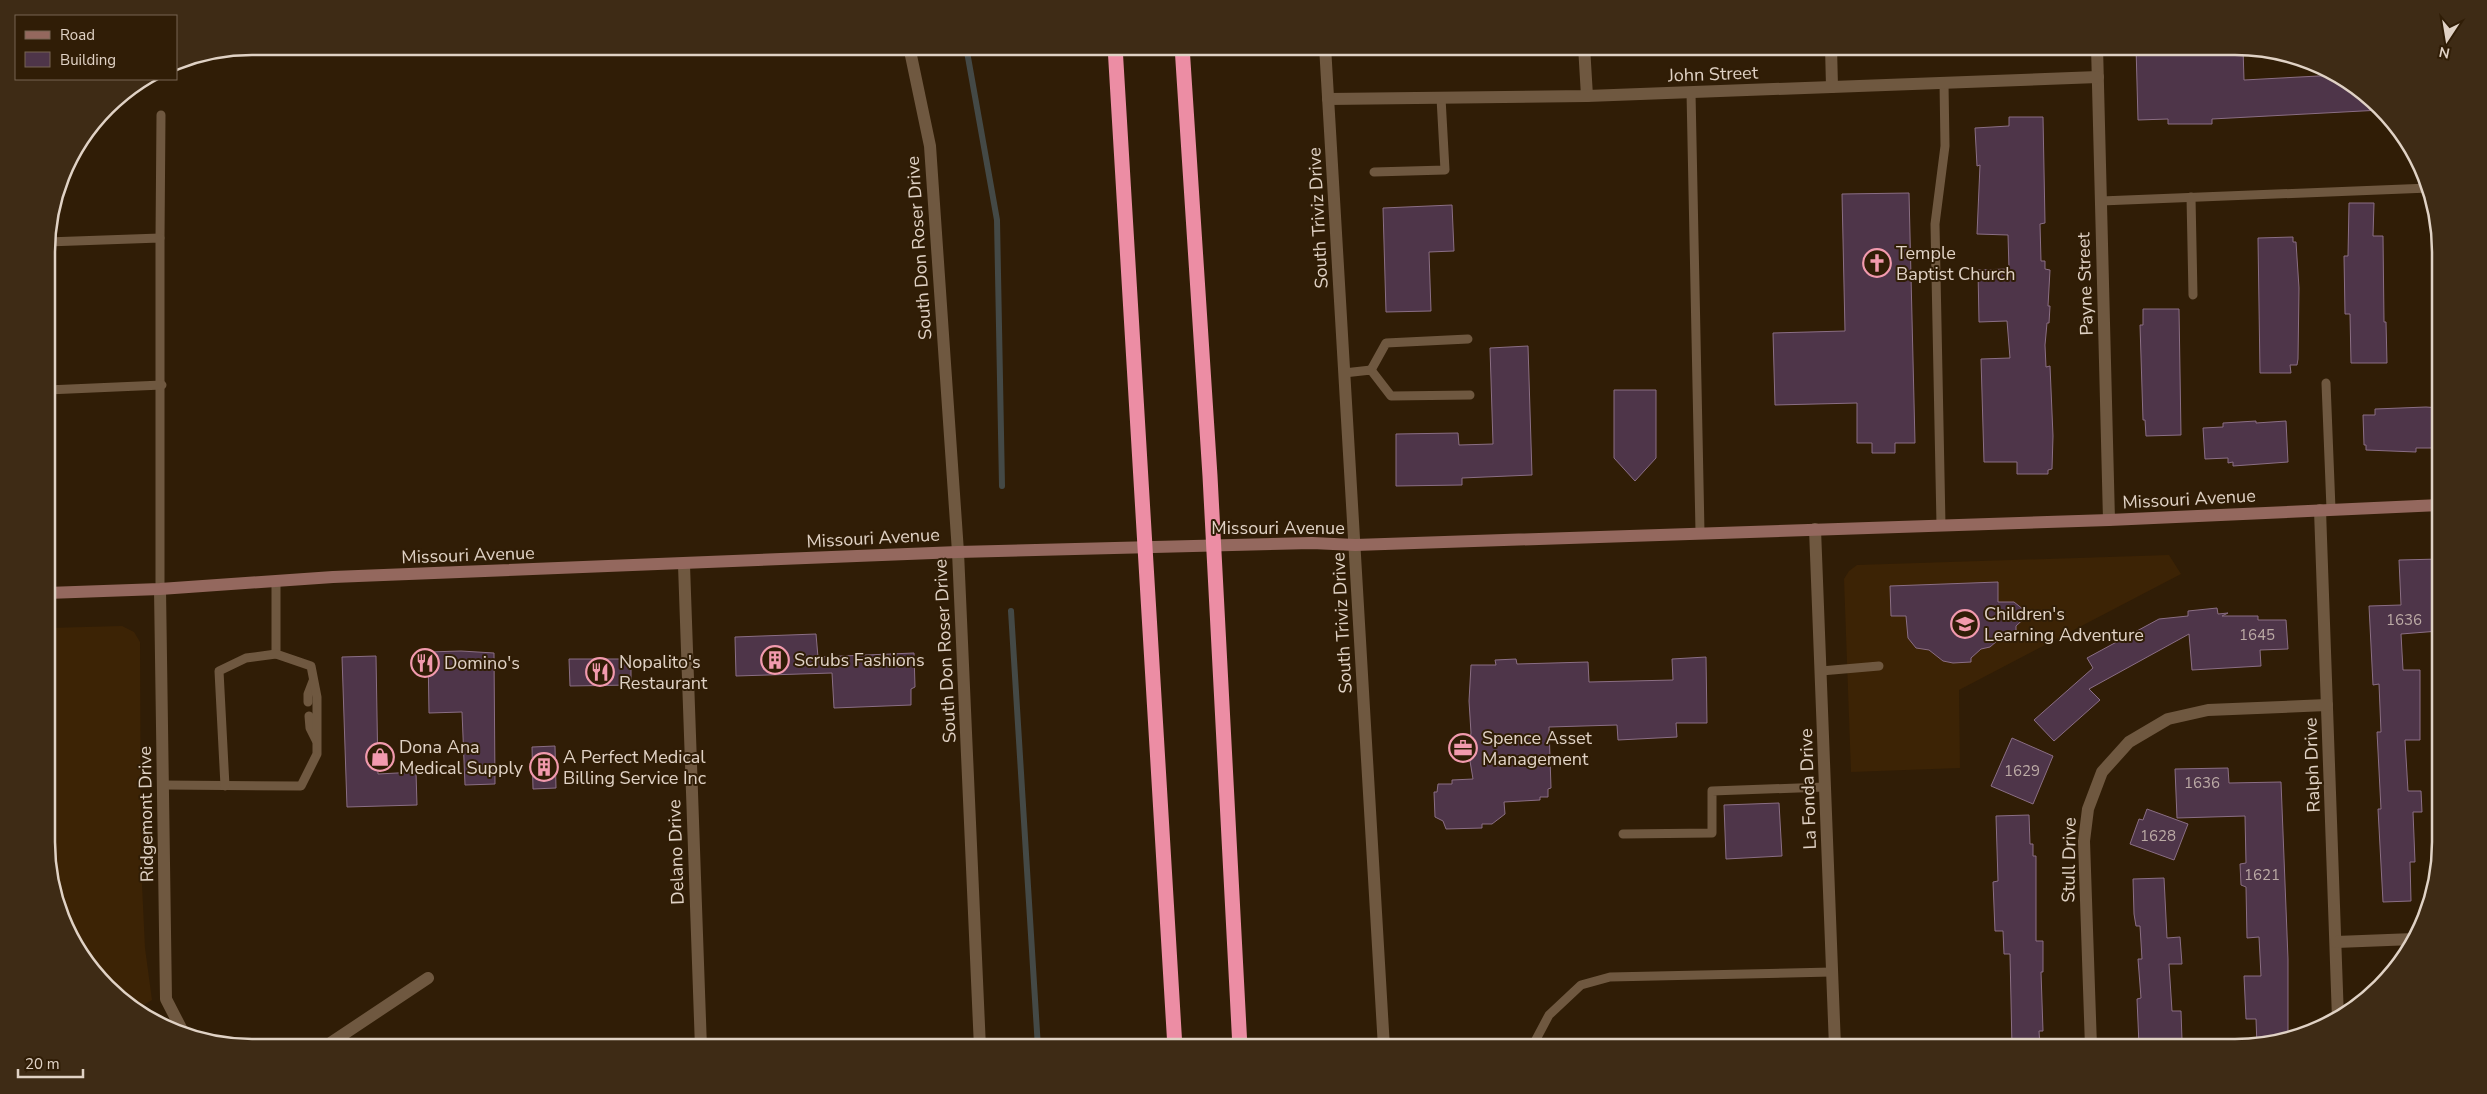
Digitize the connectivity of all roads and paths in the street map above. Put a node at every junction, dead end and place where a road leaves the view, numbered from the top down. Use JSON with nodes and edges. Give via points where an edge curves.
{"nodes":[{"id":1,"x":911,"y":55,"type":"edge"},
{"id":2,"x":1116,"y":55,"type":"edge"},
{"id":3,"x":1183,"y":55,"type":"edge"},
{"id":4,"x":1326,"y":55,"type":"edge"},
{"id":5,"x":1585,"y":55,"type":"edge"},
{"id":6,"x":1831,"y":55,"type":"edge"},
{"id":7,"x":2097,"y":55,"type":"edge"},
{"id":8,"x":2098,"y":77,"type":"junction"},
{"id":9,"x":1944,"y":83,"type":"junction"},
{"id":10,"x":1832,"y":87,"type":"junction"},
{"id":11,"x":1691,"y":92,"type":"junction"},
{"id":12,"x":1587,"y":96,"type":"junction"},
{"id":13,"x":1441,"y":98,"type":"junction"},
{"id":14,"x":1328,"y":99,"type":"junction"},
{"id":15,"x":161,"y":115,"type":"dead end"},
{"id":16,"x":1374,"y":172,"type":"dead end"},
{"id":17,"x":2422,"y":188,"type":"edge"},
{"id":18,"x":2191,"y":197,"type":"junction"},
{"id":19,"x":2101,"y":201,"type":"junction"},
{"id":20,"x":160,"y":238,"type":"junction"},
{"id":21,"x":55,"y":242,"type":"edge"},
{"id":22,"x":2193,"y":295,"type":"dead end"},
{"id":23,"x":1468,"y":338,"type":"dead end"},
{"id":24,"x":1371,"y":370,"type":"junction"},
{"id":25,"x":1344,"y":372,"type":"junction"},
{"id":26,"x":2326,"y":383,"type":"dead end"},
{"id":27,"x":162,"y":385,"type":"junction"},
{"id":28,"x":55,"y":390,"type":"edge"},
{"id":29,"x":1470,"y":395,"type":"dead end"},
{"id":30,"x":2432,"y":506,"type":"edge"},
{"id":31,"x":2326,"y":509,"type":"junction"},
{"id":32,"x":2109,"y":520,"type":"junction"},
{"id":33,"x":1941,"y":525,"type":"junction"},
{"id":34,"x":1815,"y":529,"type":"junction"},
{"id":35,"x":1700,"y":532,"type":"junction"},
{"id":36,"x":1354,"y":545,"type":"junction"},
{"id":37,"x":958,"y":552,"type":"junction"},
{"id":38,"x":684,"y":565,"type":"junction"},
{"id":39,"x":276,"y":582,"type":"junction"},
{"id":40,"x":160,"y":589,"type":"junction"},
{"id":41,"x":55,"y":593,"type":"edge"},
{"id":42,"x":276,"y":654,"type":"junction"},
{"id":43,"x":1879,"y":666,"type":"dead end"},
{"id":44,"x":1821,"y":671,"type":"junction"},
{"id":45,"x":313,"y":680,"type":"junction"},
{"id":46,"x":308,"y":702,"type":"dead end"},
{"id":47,"x":2327,"y":705,"type":"junction"},
{"id":48,"x":310,"y":716,"type":"dead end"},
{"id":49,"x":317,"y":742,"type":"junction"},
{"id":50,"x":163,"y":786,"type":"junction"},
{"id":51,"x":225,"y":786,"type":"junction"},
{"id":52,"x":1825,"y":787,"type":"junction"},
{"id":53,"x":1624,"y":834,"type":"dead end"},
{"id":54,"x":2407,"y":939,"type":"edge"},
{"id":55,"x":2336,"y":942,"type":"junction"},
{"id":56,"x":1832,"y":972,"type":"junction"},
{"id":57,"x":428,"y":978,"type":"dead end"},
{"id":58,"x":2338,"y":1011,"type":"edge"},
{"id":59,"x":180,"y":1025,"type":"edge"},
{"id":60,"x":336,"y":1039,"type":"edge"},
{"id":61,"x":701,"y":1039,"type":"edge"},
{"id":62,"x":980,"y":1039,"type":"edge"},
{"id":63,"x":1174,"y":1039,"type":"edge"},
{"id":64,"x":1240,"y":1039,"type":"edge"},
{"id":65,"x":1383,"y":1039,"type":"edge"},
{"id":66,"x":1537,"y":1039,"type":"edge"},
{"id":67,"x":1835,"y":1039,"type":"edge"},
{"id":68,"x":2091,"y":1039,"type":"edge"}],
"edges":[{"from":1,"to":37,"type":"street","name":"South Don Roser Drive","via":[[930,146]]},
{"from":2,"to":63,"type":"highway"},
{"from":3,"to":64,"type":"highway","via":[[1210,476]]},
{"from":4,"to":14,"type":"street","name":"South Triviz Drive"},
{"from":5,"to":12,"type":"street"},
{"from":6,"to":10,"type":"street"},
{"from":7,"to":8,"type":"street","name":"Payne Street"},
{"from":8,"to":9,"type":"street","name":"John Street"},
{"from":8,"to":19,"type":"street","name":"Payne Street"},
{"from":9,"to":10,"type":"street","name":"John Street"},
{"from":9,"to":33,"type":"lane","via":[[1945,146],[1935,224]]},
{"from":10,"to":11,"type":"street","name":"John Street"},
{"from":11,"to":12,"type":"street","name":"John Street"},
{"from":11,"to":35,"type":"lane"},
{"from":12,"to":13,"type":"street","name":"John Street"},
{"from":13,"to":14,"type":"street","name":"John Street"},
{"from":13,"to":16,"type":"lane","via":[[1445,170]]},
{"from":14,"to":25,"type":"street","name":"South Triviz Drive"},
{"from":15,"to":20,"type":"lane"},
{"from":17,"to":18,"type":"lane"},
{"from":18,"to":19,"type":"lane"},
{"from":18,"to":22,"type":"lane"},
{"from":19,"to":32,"type":"street","name":"Payne Street"},
{"from":20,"to":21,"type":"lane"},
{"from":20,"to":27,"type":"lane"},
{"from":23,"to":24,"type":"lane","via":[[1386,343]]},
{"from":24,"to":25,"type":"lane"},
{"from":24,"to":29,"type":"lane","via":[[1391,396]]},
{"from":25,"to":36,"type":"street","name":"South Triviz Drive"},
{"from":26,"to":31,"type":"lane"},
{"from":27,"to":28,"type":"lane"},
{"from":27,"to":40,"type":"lane"},
{"from":30,"to":31,"type":"main road","name":"Missouri Avenue"},
{"from":31,"to":32,"type":"main road","name":"Missouri Avenue"},
{"from":31,"to":47,"type":"street","name":"Ralph Drive"},
{"from":32,"to":33,"type":"main road","name":"Missouri Avenue"},
{"from":33,"to":34,"type":"main road","name":"Missouri Avenue"},
{"from":34,"to":35,"type":"main road","name":"Missouri Avenue"},
{"from":34,"to":44,"type":"street","name":"La Fonda Drive"},
{"from":35,"to":36,"type":"main road","name":"Missouri Avenue"},
{"from":36,"to":37,"type":"main road","name":"Missouri Avenue","via":[[1312,543]]},
{"from":36,"to":65,"type":"street","name":"South Triviz Drive"},
{"from":37,"to":38,"type":"main road","name":"Missouri Avenue"},
{"from":37,"to":62,"type":"street","name":"South Don Roser Drive"},
{"from":38,"to":39,"type":"main road","name":"Missouri Avenue","via":[[333,577]]},
{"from":38,"to":61,"type":"street","name":"Delano Drive"},
{"from":39,"to":40,"type":"main road","name":"Missouri Avenue"},
{"from":39,"to":42,"type":"lane"},
{"from":40,"to":41,"type":"main road","name":"Missouri Avenue"},
{"from":40,"to":50,"type":"street","name":"Ridgemont Drive"},
{"from":42,"to":45,"type":"lane","via":[[311,666]]},
{"from":42,"to":51,"type":"lane","via":[[246,658],[219,671]]},
{"from":43,"to":44,"type":"lane"},
{"from":44,"to":52,"type":"street","name":"La Fonda Drive"},
{"from":45,"to":46,"type":"lane"},
{"from":45,"to":49,"type":"lane","via":[[317,697]]},
{"from":47,"to":55,"type":"street","name":"Ralph Drive"},
{"from":47,"to":68,"type":"street","name":"Stull Drive","via":[[2208,710],[2168,719],[2129,742],[2102,772],[2088,809],[2084,841]]},
{"from":48,"to":49,"type":"lane","via":[[310,728]]},
{"from":49,"to":51,"type":"lane","via":[[317,754],[301,786]]},
{"from":50,"to":51,"type":"lane"},
{"from":50,"to":59,"type":"street","name":"Ridgemont Drive","via":[[166,999]]},
{"from":52,"to":53,"type":"lane","via":[[1712,791],[1712,833]]},
{"from":52,"to":56,"type":"street","name":"La Fonda Drive"},
{"from":54,"to":55,"type":"street"},
{"from":55,"to":58,"type":"street","name":"Ralph Drive"},
{"from":56,"to":66,"type":"lane","via":[[1610,977],[1581,985],[1549,1015]]},
{"from":56,"to":67,"type":"street","name":"La Fonda Drive"},
{"from":57,"to":60,"type":"street"}]}
